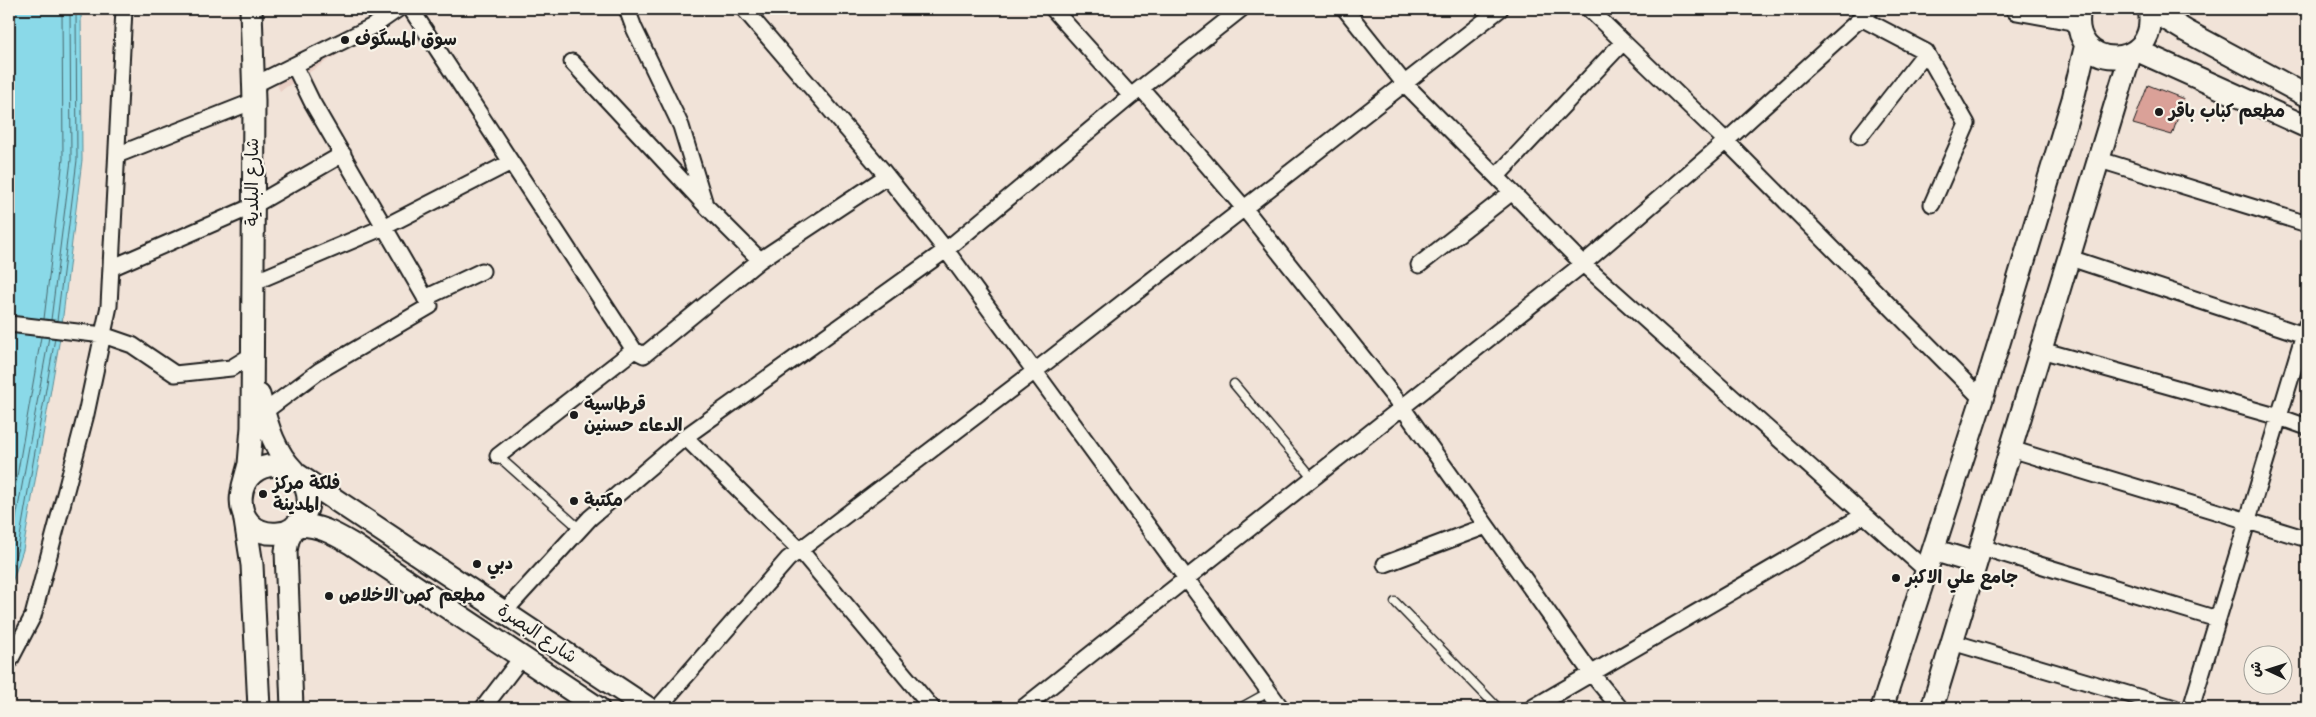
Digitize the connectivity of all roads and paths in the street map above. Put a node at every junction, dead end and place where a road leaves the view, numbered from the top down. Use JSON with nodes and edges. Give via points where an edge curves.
{"nodes":[{"id":1,"x":124,"y":9,"type":"edge"},
{"id":2,"x":251,"y":9,"type":"edge"},
{"id":3,"x":398,"y":9,"type":"edge"},
{"id":4,"x":411,"y":9,"type":"edge"},
{"id":5,"x":627,"y":9,"type":"edge"},
{"id":6,"x":744,"y":9,"type":"edge"},
{"id":7,"x":1053,"y":9,"type":"edge"},
{"id":8,"x":1241,"y":9,"type":"edge"},
{"id":9,"x":1345,"y":9,"type":"edge"},
{"id":10,"x":1500,"y":9,"type":"edge"},
{"id":11,"x":1589,"y":9,"type":"edge"},
{"id":12,"x":2017,"y":9,"type":"edge"},
{"id":13,"x":2149,"y":9,"type":"edge"},
{"id":14,"x":1866,"y":13,"type":"edge"},
{"id":15,"x":2079,"y":14,"type":"edge"},
{"id":16,"x":378,"y":15,"type":"edge"},
{"id":17,"x":1623,"y":42,"type":"junction"},
{"id":18,"x":2086,"y":44,"type":"junction"},
{"id":19,"x":1926,"y":52,"type":"junction"},
{"id":20,"x":2134,"y":52,"type":"junction"},
{"id":21,"x":572,"y":62,"type":"dead end"},
{"id":22,"x":294,"y":65,"type":"junction"},
{"id":23,"x":1404,"y":83,"type":"junction"},
{"id":24,"x":1136,"y":92,"type":"junction"},
{"id":25,"x":254,"y":93,"type":"junction"},
{"id":26,"x":2307,"y":96,"type":"edge"},
{"id":27,"x":2307,"y":127,"type":"edge"},
{"id":28,"x":1860,"y":136,"type":"dead end"},
{"id":29,"x":1726,"y":141,"type":"junction"},
{"id":30,"x":342,"y":154,"type":"junction"},
{"id":31,"x":117,"y":155,"type":"junction"},
{"id":32,"x":2100,"y":160,"type":"junction"},
{"id":33,"x":511,"y":162,"type":"junction"},
{"id":34,"x":887,"y":176,"type":"junction"},
{"id":35,"x":1497,"y":176,"type":"junction"},
{"id":36,"x":1512,"y":192,"type":"junction"},
{"id":37,"x":1932,"y":204,"type":"dead end"},
{"id":38,"x":705,"y":205,"type":"junction"},
{"id":39,"x":253,"y":206,"type":"junction"},
{"id":40,"x":1244,"y":208,"type":"junction"},
{"id":41,"x":2307,"y":224,"type":"edge"},
{"id":42,"x":384,"y":227,"type":"junction"},
{"id":43,"x":946,"y":250,"type":"junction"},
{"id":44,"x":2070,"y":258,"type":"junction"},
{"id":45,"x":760,"y":260,"type":"junction"},
{"id":46,"x":1584,"y":264,"type":"junction"},
{"id":47,"x":1419,"y":265,"type":"dead end"},
{"id":48,"x":111,"y":268,"type":"junction"},
{"id":49,"x":482,"y":271,"type":"dead end"},
{"id":50,"x":252,"y":282,"type":"junction"},
{"id":51,"x":425,"y":298,"type":"junction"},
{"id":52,"x":9,"y":324,"type":"edge"},
{"id":53,"x":2306,"y":327,"type":"edge"},
{"id":54,"x":103,"y":335,"type":"junction"},
{"id":55,"x":634,"y":350,"type":"junction"},
{"id":56,"x":2042,"y":350,"type":"junction"},
{"id":57,"x":252,"y":355,"type":"junction"},
{"id":58,"x":1035,"y":372,"type":"junction"},
{"id":59,"x":1234,"y":384,"type":"dead end"},
{"id":60,"x":1982,"y":399,"type":"junction"},
{"id":61,"x":1402,"y":407,"type":"junction"},
{"id":62,"x":264,"y":412,"type":"junction"},
{"id":63,"x":2279,"y":416,"type":"junction"},
{"id":64,"x":2307,"y":427,"type":"edge"},
{"id":65,"x":684,"y":437,"type":"junction"},
{"id":66,"x":2011,"y":449,"type":"junction"},
{"id":67,"x":498,"y":456,"type":"joint"},
{"id":68,"x":297,"y":474,"type":"junction"},
{"id":69,"x":1312,"y":477,"type":"junction"},
{"id":70,"x":243,"y":486,"type":"junction"},
{"id":71,"x":244,"y":514,"type":"junction"},
{"id":72,"x":1864,"y":515,"type":"junction"},
{"id":73,"x":2247,"y":521,"type":"junction"},
{"id":74,"x":295,"y":526,"type":"junction"},
{"id":75,"x":1486,"y":526,"type":"junction"},
{"id":76,"x":580,"y":529,"type":"junction"},
{"id":77,"x":2307,"y":539,"type":"edge"},
{"id":78,"x":800,"y":550,"type":"junction"},
{"id":79,"x":1933,"y":550,"type":"junction"},
{"id":80,"x":1979,"y":555,"type":"junction"},
{"id":81,"x":1385,"y":564,"type":"dead end"},
{"id":82,"x":1927,"y":571,"type":"junction"},
{"id":83,"x":1185,"y":578,"type":"junction"},
{"id":84,"x":1395,"y":602,"type":"dead end"},
{"id":85,"x":504,"y":612,"type":"junction"},
{"id":86,"x":2218,"y":619,"type":"junction"},
{"id":87,"x":1952,"y":642,"type":"junction"},
{"id":88,"x":522,"y":657,"type":"junction"},
{"id":89,"x":9,"y":662,"type":"edge"},
{"id":90,"x":1591,"y":674,"type":"junction"},
{"id":91,"x":1269,"y":692,"type":"junction"},
{"id":92,"x":259,"y":708,"type":"edge"},
{"id":93,"x":292,"y":708,"type":"edge"},
{"id":94,"x":483,"y":708,"type":"edge"},
{"id":95,"x":598,"y":708,"type":"edge"},
{"id":96,"x":648,"y":708,"type":"edge"},
{"id":97,"x":658,"y":708,"type":"edge"},
{"id":98,"x":932,"y":708,"type":"edge"},
{"id":99,"x":1023,"y":708,"type":"edge"},
{"id":100,"x":1240,"y":708,"type":"edge"},
{"id":101,"x":1281,"y":708,"type":"edge"},
{"id":102,"x":1498,"y":708,"type":"edge"},
{"id":103,"x":1532,"y":708,"type":"edge"},
{"id":104,"x":1607,"y":708,"type":"edge"},
{"id":105,"x":1620,"y":708,"type":"edge"},
{"id":106,"x":1882,"y":708,"type":"edge"},
{"id":107,"x":1932,"y":708,"type":"edge"},
{"id":108,"x":2175,"y":708,"type":"edge"},
{"id":109,"x":2191,"y":708,"type":"edge"}],
"edges":[{"from":1,"to":31,"type":"street"},
{"from":2,"to":25,"type":"street","name":"شارع البلدية"},
{"from":3,"to":16,"type":"street"},
{"from":4,"to":33,"type":"street"},
{"from":5,"to":38,"type":"street","via":[[681,126]]},
{"from":6,"to":34,"type":"street"},
{"from":7,"to":24,"type":"street"},
{"from":8,"to":24,"type":"street"},
{"from":9,"to":23,"type":"street"},
{"from":10,"to":23,"type":"street"},
{"from":11,"to":17,"type":"street"},
{"from":12,"to":15,"type":"street"},
{"from":13,"to":20,"type":"street","via":[[2149,31]]},
{"from":13,"to":26,"type":"street"},
{"from":14,"to":19,"type":"street"},
{"from":14,"to":29,"type":"street"},
{"from":15,"to":18,"type":"street","via":[[2080,33]]},
{"from":16,"to":22,"type":"street"},
{"from":17,"to":29,"type":"street"},
{"from":17,"to":35,"type":"street"},
{"from":18,"to":20,"type":"street","via":[[2093,51],[2112,58]]},
{"from":18,"to":60,"type":"street","via":[[2073,99]]},
{"from":19,"to":28,"type":"street"},
{"from":19,"to":37,"type":"street","via":[[1966,124]]},
{"from":20,"to":27,"type":"street"},
{"from":20,"to":32,"type":"street"},
{"from":21,"to":38,"type":"street"},
{"from":22,"to":25,"type":"street"},
{"from":22,"to":30,"type":"street"},
{"from":23,"to":35,"type":"street"},
{"from":23,"to":40,"type":"street"},
{"from":24,"to":40,"type":"street"},
{"from":24,"to":43,"type":"street"},
{"from":25,"to":31,"type":"street"},
{"from":25,"to":39,"type":"street","name":"شارع البلدية"},
{"from":29,"to":46,"type":"street"},
{"from":29,"to":60,"type":"street"},
{"from":30,"to":39,"type":"street"},
{"from":30,"to":42,"type":"street"},
{"from":31,"to":48,"type":"street"},
{"from":32,"to":41,"type":"street"},
{"from":32,"to":44,"type":"street"},
{"from":33,"to":42,"type":"street"},
{"from":33,"to":55,"type":"street"},
{"from":34,"to":43,"type":"street"},
{"from":34,"to":45,"type":"street"},
{"from":35,"to":36,"type":"street"},
{"from":36,"to":46,"type":"street"},
{"from":36,"to":47,"type":"street"},
{"from":38,"to":45,"type":"street"},
{"from":39,"to":48,"type":"street"},
{"from":39,"to":50,"type":"street","name":"شارع البلدية"},
{"from":40,"to":58,"type":"street"},
{"from":40,"to":61,"type":"street"},
{"from":42,"to":50,"type":"street"},
{"from":42,"to":51,"type":"street"},
{"from":43,"to":58,"type":"street"},
{"from":43,"to":65,"type":"street"},
{"from":44,"to":53,"type":"street"},
{"from":44,"to":56,"type":"street"},
{"from":45,"to":55,"type":"street","via":[[644,355]]},
{"from":46,"to":61,"type":"street"},
{"from":46,"to":72,"type":"street"},
{"from":48,"to":54,"type":"street","via":[[109,306]]},
{"from":49,"to":51,"type":"street"},
{"from":50,"to":57,"type":"street","name":"شارع البلدية"},
{"from":51,"to":62,"type":"street","via":[[430,306],[319,371]]},
{"from":52,"to":54,"type":"street"},
{"from":53,"to":63,"type":"street"},
{"from":54,"to":57,"type":"street","via":[[132,345],[175,374],[231,368]]},
{"from":54,"to":89,"type":"street","via":[[86,414],[33,616]]},
{"from":55,"to":67,"type":"street"},
{"from":56,"to":63,"type":"street"},
{"from":56,"to":66,"type":"street"},
{"from":57,"to":62,"type":"street","name":"شارع البلدية"},
{"from":57,"to":70,"type":"street","name":"شارع البلدية","via":[[251,446]]},
{"from":58,"to":78,"type":"street"},
{"from":58,"to":83,"type":"street"},
{"from":59,"to":69,"type":"lane"},
{"from":60,"to":79,"type":"street"},
{"from":61,"to":69,"type":"street"},
{"from":61,"to":75,"type":"street"},
{"from":62,"to":68,"type":"street","name":"شارع البلدية","via":[[275,446]]},
{"from":63,"to":64,"type":"street"},
{"from":63,"to":73,"type":"street"},
{"from":65,"to":76,"type":"street"},
{"from":65,"to":78,"type":"street"},
{"from":66,"to":73,"type":"street"},
{"from":66,"to":80,"type":"street"},
{"from":67,"to":76,"type":"lane"},
{"from":68,"to":70,"type":"street","via":[[278,466],[262,468]]},
{"from":68,"to":74,"type":"street","via":[[306,486],[308,506]]},
{"from":68,"to":85,"type":"street","name":"شارع البصرة"},
{"from":69,"to":83,"type":"street"},
{"from":70,"to":71,"type":"street"},
{"from":71,"to":74,"type":"street","via":[[249,522],[264,532],[282,532]]},
{"from":71,"to":92,"type":"street","via":[[252,565]]},
{"from":72,"to":82,"type":"street"},
{"from":72,"to":90,"type":"street"},
{"from":73,"to":77,"type":"street"},
{"from":73,"to":86,"type":"street"},
{"from":74,"to":88,"type":"street","name":"شارع البصرة","via":[[315,527],[334,533]]},
{"from":74,"to":93,"type":"street","via":[[286,551]]},
{"from":75,"to":81,"type":"street"},
{"from":75,"to":90,"type":"street"},
{"from":76,"to":85,"type":"street"},
{"from":78,"to":97,"type":"street","via":[[788,559]]},
{"from":78,"to":98,"type":"street"},
{"from":79,"to":80,"type":"street"},
{"from":79,"to":82,"type":"street"},
{"from":80,"to":86,"type":"street"},
{"from":80,"to":87,"type":"street"},
{"from":82,"to":106,"type":"street"},
{"from":83,"to":91,"type":"street"},
{"from":83,"to":99,"type":"street"},
{"from":84,"to":102,"type":"lane"},
{"from":85,"to":96,"type":"street","name":"شارع البصرة"},
{"from":86,"to":109,"type":"street"},
{"from":87,"to":107,"type":"street"},
{"from":87,"to":108,"type":"street"},
{"from":88,"to":94,"type":"street"},
{"from":88,"to":95,"type":"street","name":"شارع البصرة"},
{"from":90,"to":103,"type":"street"},
{"from":90,"to":104,"type":"street"},
{"from":90,"to":105,"type":"street"},
{"from":91,"to":100,"type":"lane"},
{"from":91,"to":101,"type":"street"}]}
